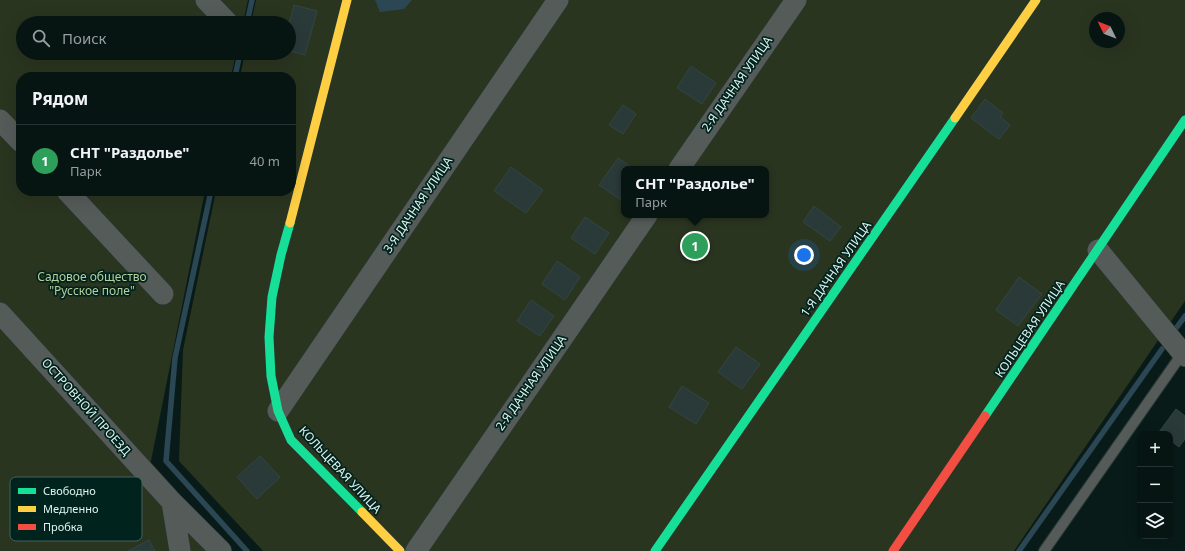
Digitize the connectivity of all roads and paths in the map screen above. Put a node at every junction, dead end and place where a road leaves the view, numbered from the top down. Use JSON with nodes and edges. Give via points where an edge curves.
{"nodes":[{"id":1,"x":206,"y":0,"type":"edge"},
{"id":2,"x":347,"y":0,"type":"edge"},
{"id":3,"x":558,"y":0,"type":"edge"},
{"id":4,"x":796,"y":0,"type":"edge"},
{"id":5,"x":1036,"y":0,"type":"edge"},
{"id":6,"x":221,"y":16,"type":"edge"},
{"id":7,"x":0,"y":120,"type":"edge"},
{"id":8,"x":1185,"y":120,"type":"edge"},
{"id":9,"x":16,"y":137,"type":"edge"},
{"id":10,"x":681,"y":166,"type":"edge"},
{"id":11,"x":72,"y":196,"type":"edge"},
{"id":12,"x":645,"y":218,"type":"edge"},
{"id":13,"x":1098,"y":250,"type":"junction"},
{"id":14,"x":163,"y":294,"type":"dead end"},
{"id":15,"x":0,"y":313,"type":"edge"},
{"id":16,"x":1184,"y":352,"type":"edge"},
{"id":17,"x":278,"y":411,"type":"junction"},
{"id":18,"x":172,"y":502,"type":"junction"},
{"id":19,"x":180,"y":551,"type":"edge"},
{"id":20,"x":221,"y":551,"type":"edge"},
{"id":21,"x":400,"y":551,"type":"edge"},
{"id":22,"x":416,"y":551,"type":"edge"},
{"id":23,"x":656,"y":551,"type":"edge"},
{"id":24,"x":893,"y":551,"type":"edge"},
{"id":25,"x":1044,"y":551,"type":"edge"}],
"edges":[{"from":1,"to":6,"type":"street"},
{"from":2,"to":17,"type":"street","name":"КОЛЬЦЕВАЯ УЛИЦА","via":[[299,191],[280,255],[272,297],[271,376]]},
{"from":3,"to":17,"type":"street","name":"3-Я ДАЧНАЯ УЛИЦА"},
{"from":4,"to":10,"type":"street","name":"2-Я ДАЧНАЯ УЛИЦА"},
{"from":5,"to":23,"type":"street","name":"1-Я ДАЧНАЯ УЛИЦА"},
{"from":7,"to":9,"type":"street"},
{"from":8,"to":13,"type":"street","name":"КОЛЬЦЕВАЯ УЛИЦА"},
{"from":11,"to":14,"type":"street"},
{"from":12,"to":22,"type":"street","name":"2-Я ДАЧНАЯ УЛИЦА"},
{"from":13,"to":16,"type":"street"},
{"from":13,"to":24,"type":"street","name":"КОЛЬЦЕВАЯ УЛИЦА"},
{"from":15,"to":18,"type":"street","name":"ОСТРОВНОЙ ПРОЕЗД"},
{"from":16,"to":25,"type":"lane"},
{"from":17,"to":21,"type":"street","name":"КОЛЬЦЕВАЯ УЛИЦА","via":[[291,440]]},
{"from":18,"to":19,"type":"street"},
{"from":18,"to":20,"type":"street","name":"ОСТРОВНОЙ ПРОЕЗД"}]}
